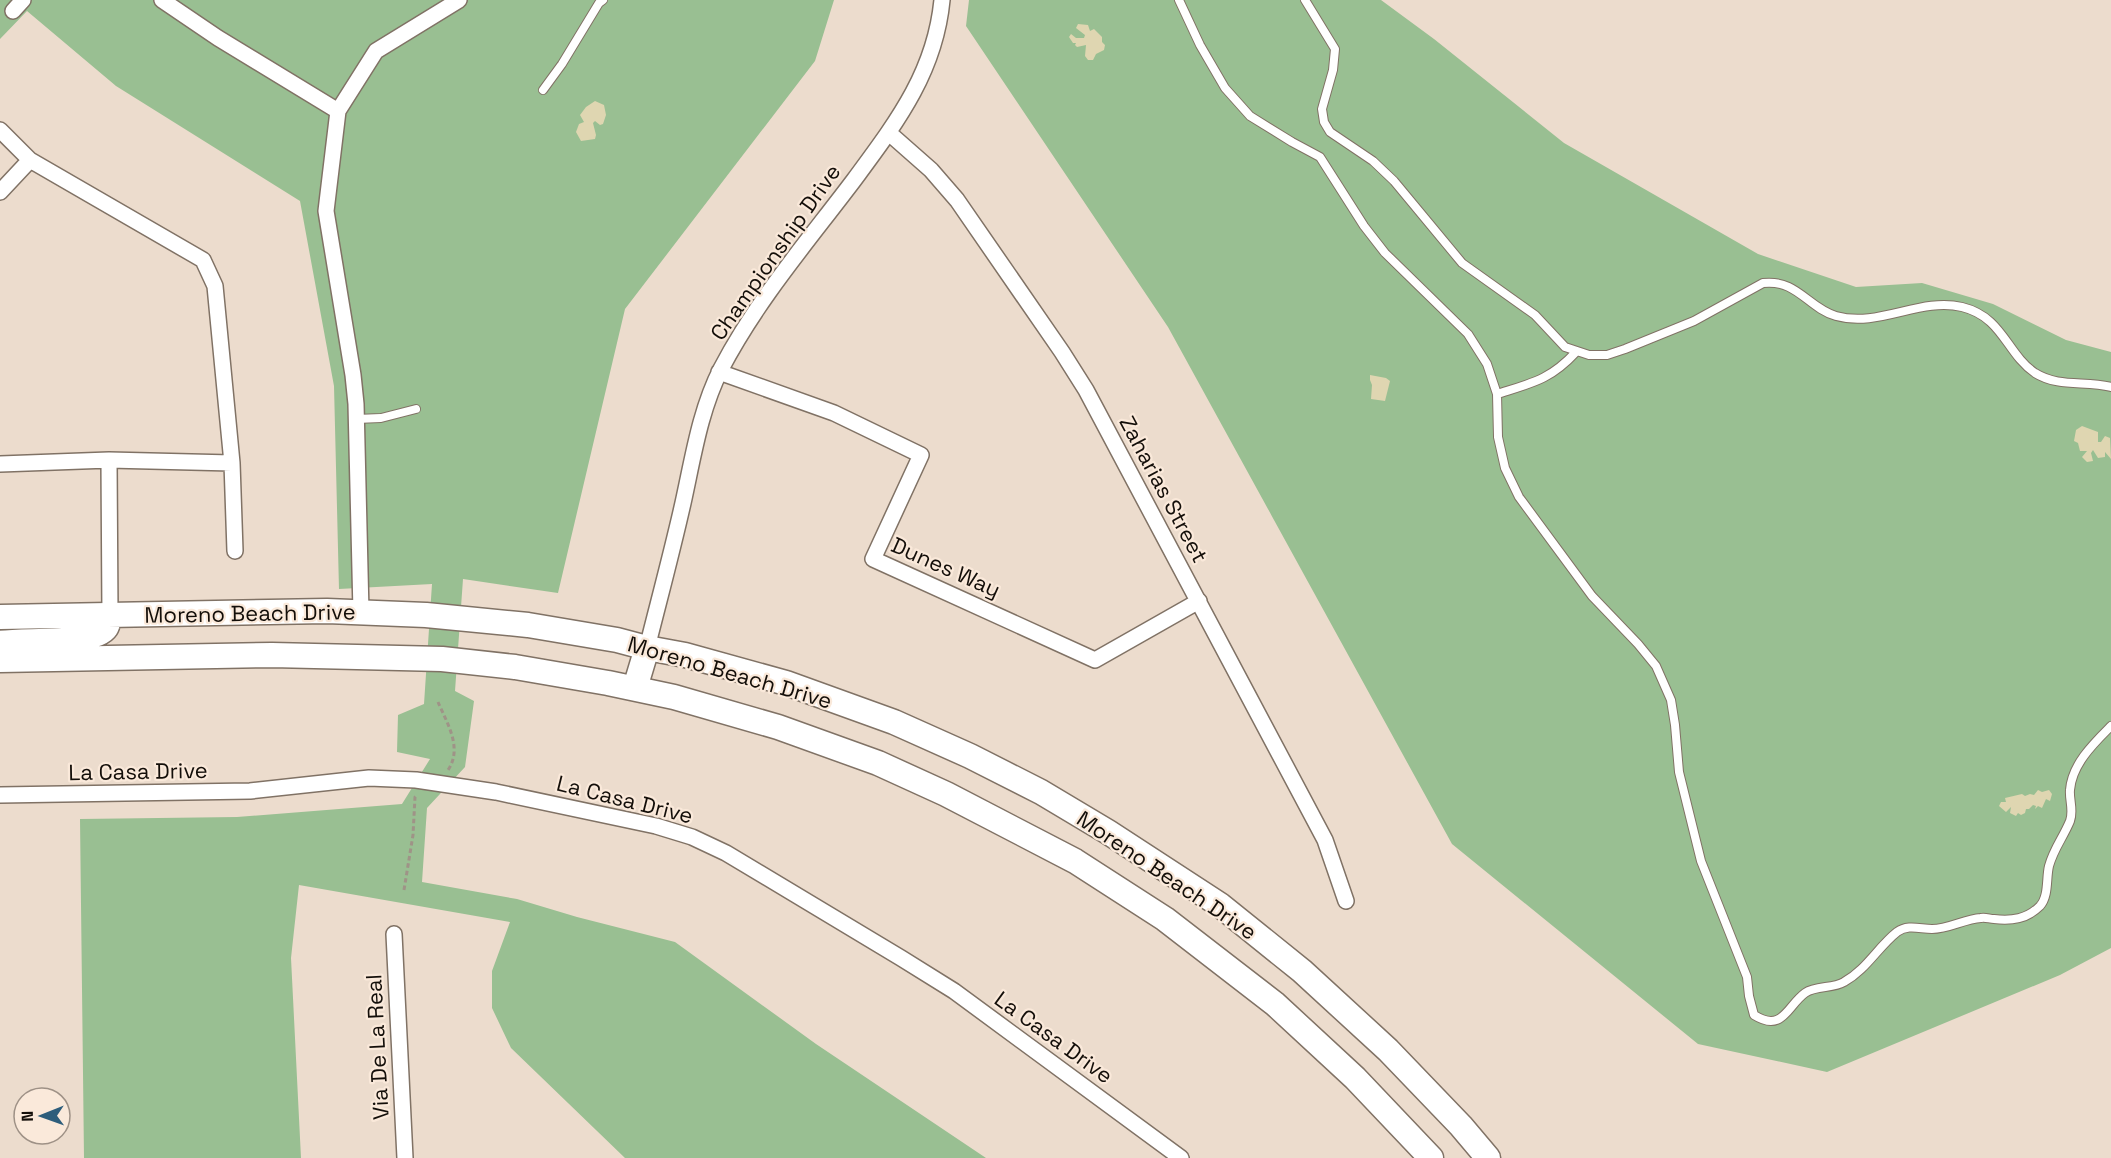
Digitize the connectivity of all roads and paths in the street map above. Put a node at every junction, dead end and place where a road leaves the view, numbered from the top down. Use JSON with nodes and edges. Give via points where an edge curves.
{"nodes":[{"id":1,"x":162,"y":0,"type":"edge"},
{"id":2,"x":459,"y":0,"type":"edge"},
{"id":3,"x":603,"y":0,"type":"edge"},
{"id":4,"x":942,"y":0,"type":"edge"},
{"id":5,"x":1179,"y":0,"type":"edge"},
{"id":6,"x":1305,"y":0,"type":"edge"},
{"id":7,"x":543,"y":90,"type":"dead end"},
{"id":8,"x":338,"y":111,"type":"junction"},
{"id":9,"x":0,"y":130,"type":"edge"},
{"id":10,"x":889,"y":133,"type":"junction"},
{"id":11,"x":30,"y":160,"type":"junction"},
{"id":12,"x":0,"y":192,"type":"edge"},
{"id":13,"x":1576,"y":352,"type":"junction"},
{"id":14,"x":719,"y":372,"type":"junction"},
{"id":15,"x":2111,"y":387,"type":"edge"},
{"id":16,"x":1497,"y":394,"type":"junction"},
{"id":17,"x":416,"y":409,"type":"dead end"},
{"id":18,"x":356,"y":419,"type":"junction"},
{"id":19,"x":108,"y":460,"type":"junction"},
{"id":20,"x":232,"y":463,"type":"junction"},
{"id":21,"x":0,"y":464,"type":"edge"},
{"id":22,"x":235,"y":551,"type":"dead end"},
{"id":23,"x":1199,"y":601,"type":"junction"},
{"id":24,"x":361,"y":612,"type":"junction"},
{"id":25,"x":110,"y":615,"type":"junction"},
{"id":26,"x":0,"y":617,"type":"edge"},
{"id":27,"x":0,"y":643,"type":"edge"},
{"id":28,"x":647,"y":648,"type":"junction"},
{"id":29,"x":0,"y":660,"type":"edge"},
{"id":30,"x":635,"y":688,"type":"junction"},
{"id":31,"x":2111,"y":726,"type":"edge"},
{"id":32,"x":0,"y":795,"type":"edge"},
{"id":33,"x":1346,"y":901,"type":"dead end"},
{"id":34,"x":394,"y":934,"type":"dead end"},
{"id":35,"x":405,"y":1158,"type":"edge"},
{"id":36,"x":1181,"y":1158,"type":"edge"},
{"id":37,"x":1431,"y":1158,"type":"edge"},
{"id":38,"x":1488,"y":1158,"type":"edge"}],
"edges":[{"from":1,"to":8,"type":"street"},
{"from":2,"to":8,"type":"street","via":[[376,51]]},
{"from":3,"to":7,"type":"lane"},
{"from":4,"to":10,"type":"street","name":"Championship Drive","via":[[925,72]]},
{"from":5,"to":16,"type":"lane","via":[[1225,88],[1250,116],[1320,157],[1385,253],[1468,334],[1487,364]]},
{"from":6,"to":13,"type":"lane","via":[[1335,49],[1322,109],[1330,132],[1395,181],[1462,262],[1518,301],[1565,347]]},
{"from":8,"to":18,"type":"street","via":[[326,211],[353,375]]},
{"from":9,"to":11,"type":"street"},
{"from":10,"to":14,"type":"street","name":"Championship Drive","via":[[753,313]]},
{"from":10,"to":23,"type":"street","name":"Zaharias Street","via":[[931,170],[957,200],[1062,352]]},
{"from":11,"to":12,"type":"street"},
{"from":11,"to":20,"type":"street","via":[[203,260],[215,286]]},
{"from":13,"to":15,"type":"lane","via":[[1607,355],[1644,343],[1772,282],[1800,292],[1836,316],[1881,318],[1950,304],[1966,308],[1984,315],[2036,373],[2066,384]]},
{"from":13,"to":16,"type":"lane","via":[[1544,379]]},
{"from":14,"to":23,"type":"street","name":"Dunes Way","via":[[834,413],[921,455],[873,559],[1095,660]]},
{"from":14,"to":28,"type":"street","name":"Championship Drive","via":[[699,431]]},
{"from":16,"to":31,"type":"lane","via":[[1498,437],[1505,468],[1519,496],[1592,596],[1656,666],[1671,700],[1679,772],[1701,861],[1747,977],[1754,1015],[1762,1020],[1781,1018],[1806,993],[1843,983],[1908,927],[1933,929],[1982,917],[2025,918],[2042,904],[2054,849],[2071,819],[2069,791],[2077,765]]},
{"from":17,"to":18,"type":"lane","via":[[381,418]]},
{"from":18,"to":24,"type":"street"},
{"from":19,"to":20,"type":"street"},
{"from":19,"to":21,"type":"street"},
{"from":19,"to":25,"type":"street"},
{"from":20,"to":22,"type":"street"},
{"from":23,"to":33,"type":"street","name":"Zaharias Street","via":[[1325,840]]},
{"from":24,"to":25,"type":"main road","name":"Moreno Beach Drive"},
{"from":24,"to":28,"type":"main road","name":"Moreno Beach Drive","via":[[528,625]]},
{"from":25,"to":26,"type":"main road","name":"Moreno Beach Drive"},
{"from":25,"to":27,"type":"main road","via":[[106,628],[96,636]]},
{"from":28,"to":30,"type":"main road"},
{"from":28,"to":38,"type":"main road","name":"Moreno Beach Drive","via":[[786,682],[894,722],[1041,792],[1108,832],[1220,905],[1302,971],[1388,1050]]},
{"from":29,"to":30,"type":"main road","name":"Moreno Beach Drive","via":[[272,655],[441,659],[515,667]]},
{"from":30,"to":37,"type":"main road","name":"Moreno Beach Drive","via":[[778,726],[878,763],[1075,861],[1165,919],[1275,1004]]},
{"from":32,"to":36,"type":"street","name":"La Casa Drive","via":[[250,791],[369,778],[416,780],[496,792],[692,837],[726,853],[954,991]]},
{"from":34,"to":35,"type":"street","name":"Via De La Real"}]}
